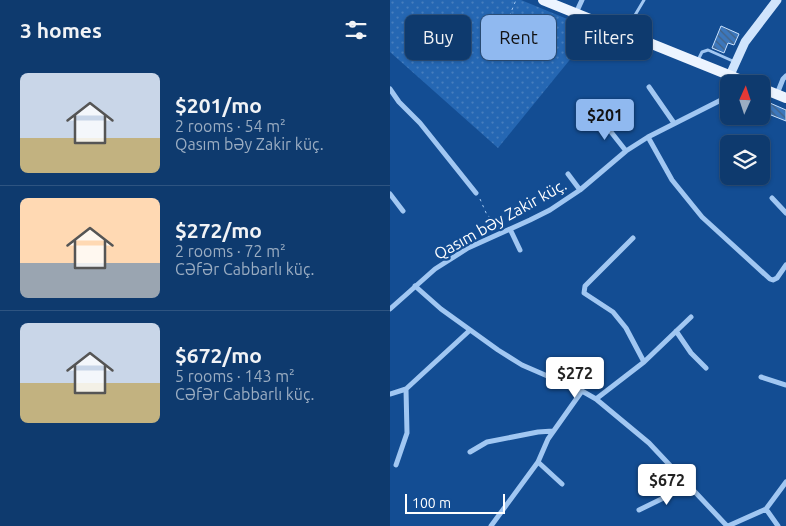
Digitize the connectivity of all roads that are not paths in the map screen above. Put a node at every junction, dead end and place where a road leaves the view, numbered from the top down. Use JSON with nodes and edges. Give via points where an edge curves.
{"nodes":[{"id":1,"x":543,"y":0,"type":"edge"},
{"id":2,"x":582,"y":0,"type":"edge"},
{"id":3,"x":644,"y":0,"type":"edge"},
{"id":4,"x":777,"y":0,"type":"edge"},
{"id":5,"x":575,"y":13,"type":"junction"},
{"id":6,"x":580,"y":15,"type":"edge"},
{"id":7,"x":635,"y":15,"type":"edge"},
{"id":8,"x":652,"y":44,"type":"edge"},
{"id":9,"x":697,"y":62,"type":"junction"},
{"id":10,"x":735,"y":62,"type":"junction"},
{"id":11,"x":730,"y":75,"type":"joint"},
{"id":12,"x":786,"y":76,"type":"edge"},
{"id":13,"x":649,"y":87,"type":"dead end"},
{"id":14,"x":390,"y":89,"type":"edge"},
{"id":15,"x":781,"y":96,"type":"edge"},
{"id":16,"x":720,"y":100,"type":"edge"},
{"id":17,"x":600,"y":118,"type":"dead end"},
{"id":18,"x":674,"y":123,"type":"junction"},
{"id":19,"x":648,"y":137,"type":"junction"},
{"id":20,"x":626,"y":151,"type":"junction"},
{"id":21,"x":568,"y":174,"type":"dead end"},
{"id":22,"x":580,"y":190,"type":"junction"},
{"id":23,"x":476,"y":193,"type":"road end"},
{"id":24,"x":390,"y":194,"type":"edge"},
{"id":25,"x":772,"y":198,"type":"dead end"},
{"id":26,"x":403,"y":211,"type":"dead end"},
{"id":27,"x":786,"y":213,"type":"edge"},
{"id":28,"x":510,"y":229,"type":"junction"},
{"id":29,"x":633,"y":238,"type":"dead end"},
{"id":30,"x":520,"y":250,"type":"dead end"},
{"id":31,"x":786,"y":264,"type":"edge"},
{"id":32,"x":415,"y":286,"type":"junction"},
{"id":33,"x":390,"y":309,"type":"edge"},
{"id":34,"x":691,"y":317,"type":"dead end"},
{"id":35,"x":469,"y":331,"type":"junction"},
{"id":36,"x":676,"y":331,"type":"junction"},
{"id":37,"x":644,"y":362,"type":"junction"},
{"id":38,"x":706,"y":368,"type":"dead end"},
{"id":39,"x":761,"y":377,"type":"dead end"},
{"id":40,"x":786,"y":385,"type":"edge"},
{"id":41,"x":406,"y":389,"type":"junction"},
{"id":42,"x":582,"y":391,"type":"junction"},
{"id":43,"x":390,"y":394,"type":"edge"},
{"id":44,"x":596,"y":399,"type":"junction"},
{"id":45,"x":553,"y":431,"type":"junction"},
{"id":46,"x":470,"y":452,"type":"dead end"},
{"id":47,"x":538,"y":462,"type":"junction"},
{"id":48,"x":396,"y":465,"type":"dead end"},
{"id":49,"x":786,"y":482,"type":"edge"},
{"id":50,"x":562,"y":484,"type":"dead end"},
{"id":51,"x":688,"y":486,"type":"junction"},
{"id":52,"x":766,"y":509,"type":"junction"},
{"id":53,"x":639,"y":510,"type":"dead end"},
{"id":54,"x":491,"y":526,"type":"edge"},
{"id":55,"x":727,"y":526,"type":"edge"},
{"id":56,"x":778,"y":526,"type":"edge"}],
"edges":[{"from":1,"to":5,"type":"main road"},
{"from":2,"to":5,"type":"street"},
{"from":3,"to":7,"type":"lane"},
{"from":4,"to":10,"type":"street","via":[[745,42]]},
{"from":5,"to":6,"type":"main road"},
{"from":8,"to":9,"type":"main road"},
{"from":9,"to":10,"type":"lane","via":[[702,52],[708,50]]},
{"from":9,"to":11,"type":"main road"},
{"from":10,"to":11,"type":"street"},
{"from":12,"to":15,"type":"street"},
{"from":13,"to":18,"type":"street"},
{"from":14,"to":23,"type":"street"},
{"from":16,"to":18,"type":"street","name":"Qasım bəy Zakir küç."},
{"from":17,"to":20,"type":"street"},
{"from":18,"to":19,"type":"street","name":"Qasım bəy Zakir küç."},
{"from":19,"to":20,"type":"street","name":"Qasım bəy Zakir küç."},
{"from":19,"to":31,"type":"street","via":[[672,180],[702,217],[770,279],[777,278]]},
{"from":20,"to":22,"type":"street","name":"Qasım bəy Zakir küç."},
{"from":21,"to":22,"type":"street"},
{"from":22,"to":28,"type":"street","name":"Qasım bəy Zakir küç.","via":[[550,210]]},
{"from":24,"to":26,"type":"street"},
{"from":25,"to":27,"type":"street"},
{"from":28,"to":30,"type":"street"},
{"from":28,"to":32,"type":"street","name":"Qasım bəy Zakir küç.","via":[[468,248]]},
{"from":29,"to":37,"type":"street","via":[[583,291],[613,312],[626,328]]},
{"from":32,"to":33,"type":"street","name":"Qasım bəy Zakir küç."},
{"from":32,"to":35,"type":"street"},
{"from":34,"to":36,"type":"street"},
{"from":35,"to":41,"type":"street"},
{"from":35,"to":42,"type":"street","via":[[522,365]]},
{"from":36,"to":37,"type":"street"},
{"from":36,"to":38,"type":"street"},
{"from":37,"to":44,"type":"street"},
{"from":39,"to":40,"type":"street"},
{"from":41,"to":43,"type":"street"},
{"from":41,"to":48,"type":"street","via":[[407,433]]},
{"from":42,"to":44,"type":"street"},
{"from":42,"to":45,"type":"street"},
{"from":44,"to":51,"type":"street","via":[[650,443]]},
{"from":45,"to":46,"type":"street","via":[[487,442]]},
{"from":45,"to":47,"type":"street"},
{"from":47,"to":50,"type":"street"},
{"from":47,"to":54,"type":"street"},
{"from":49,"to":52,"type":"street"},
{"from":51,"to":53,"type":"street"},
{"from":51,"to":55,"type":"street"},
{"from":52,"to":55,"type":"street"},
{"from":52,"to":56,"type":"street"}]}
